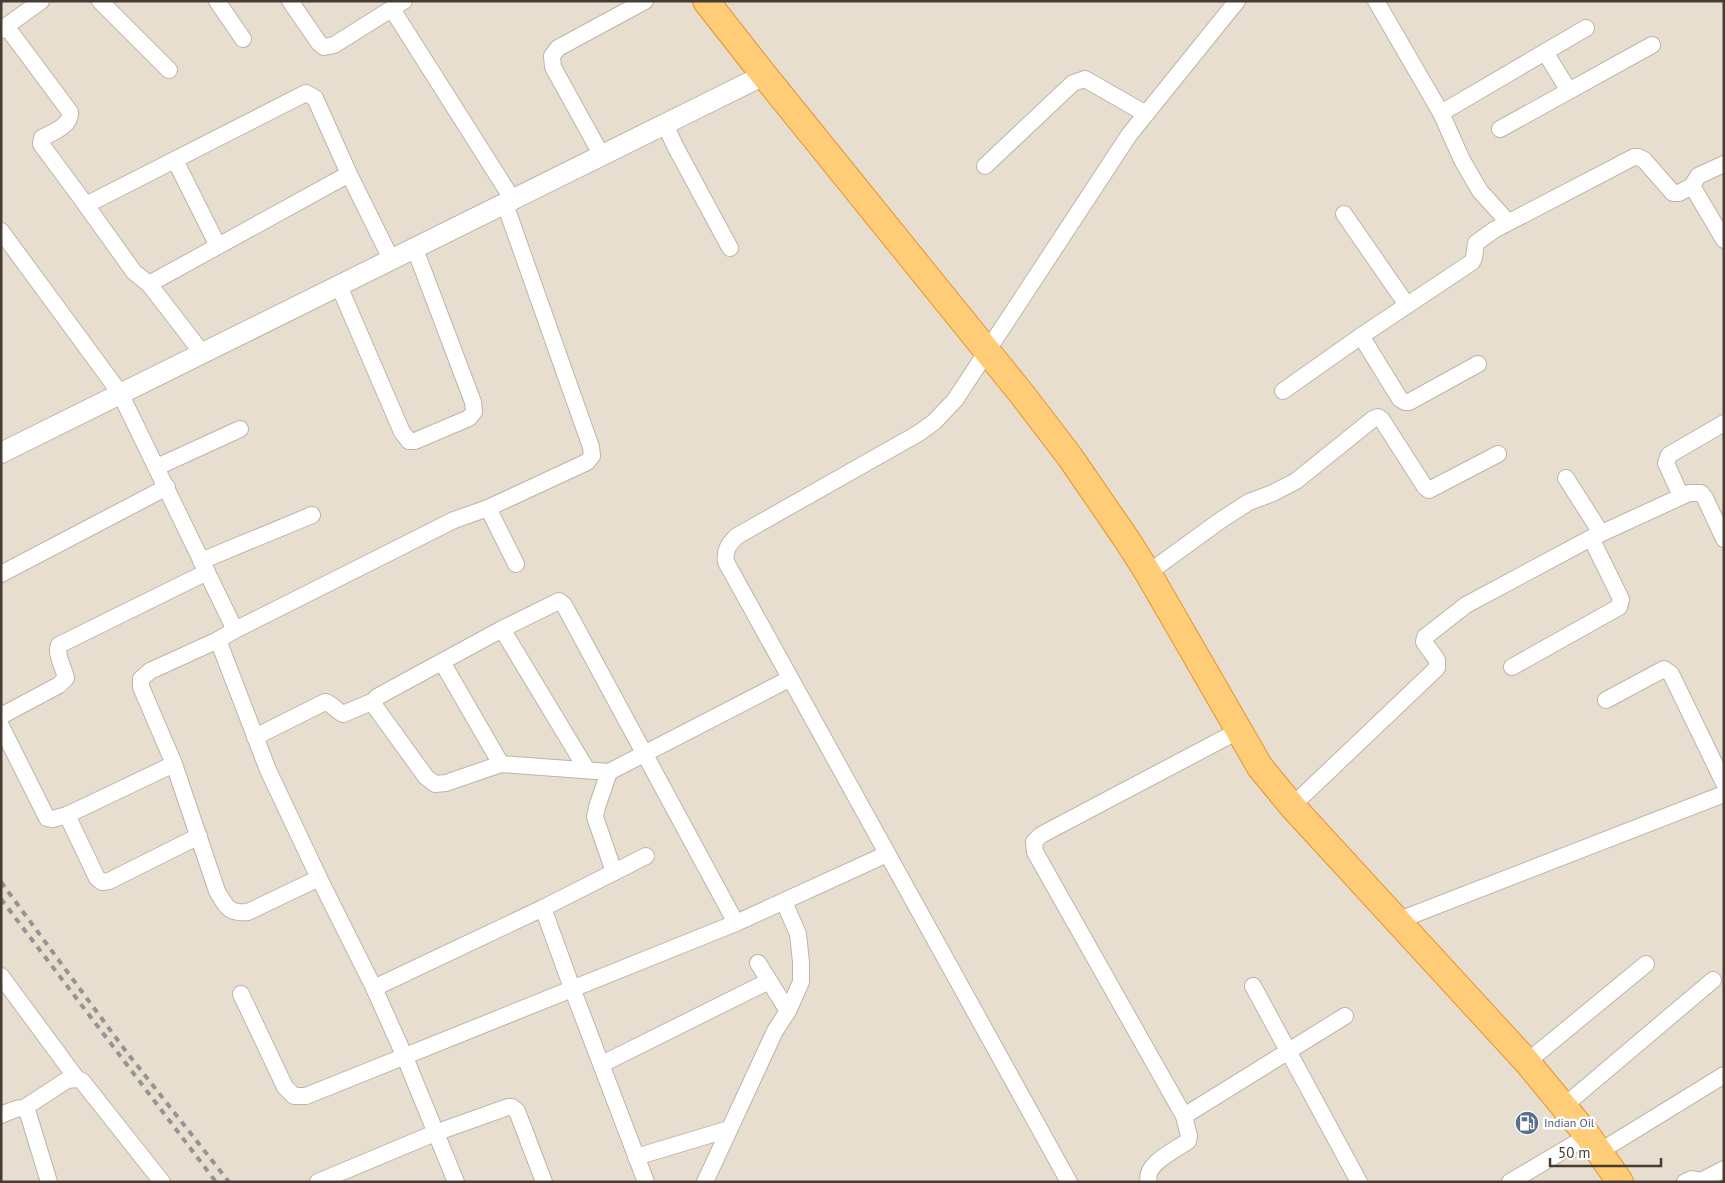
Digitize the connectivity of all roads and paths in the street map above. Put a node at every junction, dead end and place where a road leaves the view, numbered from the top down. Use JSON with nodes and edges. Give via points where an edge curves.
{"nodes":[{"id":1,"x":41,"y":1,"type":"edge"},
{"id":2,"x":100,"y":1,"type":"edge"},
{"id":3,"x":217,"y":1,"type":"edge"},
{"id":4,"x":290,"y":1,"type":"edge"},
{"id":5,"x":645,"y":1,"type":"edge"},
{"id":6,"x":706,"y":1,"type":"edge"},
{"id":7,"x":1236,"y":1,"type":"edge"},
{"id":8,"x":1376,"y":1,"type":"edge"},
{"id":9,"x":398,"y":5,"type":"edge"},
{"id":10,"x":23,"y":6,"type":"edge"},
{"id":11,"x":4,"y":28,"type":"edge"},
{"id":12,"x":1586,"y":28,"type":"dead end"},
{"id":13,"x":242,"y":39,"type":"dead end"},
{"id":14,"x":1652,"y":45,"type":"dead end"},
{"id":15,"x":1545,"y":52,"type":"junction"},
{"id":16,"x":169,"y":70,"type":"dead end"},
{"id":17,"x":764,"y":75,"type":"junction"},
{"id":18,"x":1569,"y":91,"type":"junction"},
{"id":19,"x":1441,"y":113,"type":"junction"},
{"id":20,"x":1146,"y":114,"type":"junction"},
{"id":21,"x":665,"y":124,"type":"junction"},
{"id":22,"x":1500,"y":129,"type":"dead end"},
{"id":23,"x":602,"y":156,"type":"junction"},
{"id":24,"x":175,"y":160,"type":"junction"},
{"id":25,"x":1724,"y":164,"type":"edge"},
{"id":26,"x":985,"y":166,"type":"dead end"},
{"id":27,"x":349,"y":174,"type":"junction"},
{"id":28,"x":1692,"y":186,"type":"junction"},
{"id":29,"x":509,"y":202,"type":"junction"},
{"id":30,"x":86,"y":205,"type":"junction"},
{"id":31,"x":1344,"y":214,"type":"dead end"},
{"id":32,"x":1508,"y":222,"type":"junction"},
{"id":33,"x":1,"y":231,"type":"edge"},
{"id":34,"x":1724,"y":240,"type":"edge"},
{"id":35,"x":218,"y":246,"type":"junction"},
{"id":36,"x":730,"y":248,"type":"dead end"},
{"id":37,"x":415,"y":249,"type":"junction"},
{"id":38,"x":391,"y":259,"type":"junction"},
{"id":39,"x":149,"y":284,"type":"junction"},
{"id":40,"x":339,"y":286,"type":"junction"},
{"id":41,"x":1407,"y":305,"type":"junction"},
{"id":42,"x":1360,"y":336,"type":"junction"},
{"id":43,"x":987,"y":350,"type":"junction"},
{"id":44,"x":203,"y":354,"type":"junction"},
{"id":45,"x":1478,"y":364,"type":"dead end"},
{"id":46,"x":1282,"y":391,"type":"dead end"},
{"id":47,"x":120,"y":393,"type":"junction"},
{"id":48,"x":1724,"y":423,"type":"edge"},
{"id":49,"x":240,"y":429,"type":"dead end"},
{"id":50,"x":1,"y":454,"type":"edge"},
{"id":51,"x":1498,"y":454,"type":"dead end"},
{"id":52,"x":157,"y":467,"type":"junction"},
{"id":53,"x":1566,"y":478,"type":"dead end"},
{"id":54,"x":167,"y":487,"type":"junction"},
{"id":55,"x":1681,"y":496,"type":"junction"},
{"id":56,"x":488,"y":508,"type":"junction"},
{"id":57,"x":312,"y":515,"type":"dead end"},
{"id":58,"x":1596,"y":536,"type":"junction"},
{"id":59,"x":1724,"y":539,"type":"edge"},
{"id":60,"x":516,"y":564,"type":"dead end"},
{"id":61,"x":204,"y":566,"type":"junction"},
{"id":62,"x":1148,"y":573,"type":"junction"},
{"id":63,"x":1,"y":574,"type":"edge"},
{"id":64,"x":502,"y":629,"type":"junction"},
{"id":65,"x":236,"y":630,"type":"junction"},
{"id":66,"x":218,"y":640,"type":"junction"},
{"id":67,"x":442,"y":662,"type":"junction"},
{"id":68,"x":1512,"y":667,"type":"dead end"},
{"id":69,"x":789,"y":679,"type":"junction"},
{"id":70,"x":1606,"y":700,"type":"dead end"},
{"id":71,"x":374,"y":702,"type":"junction"},
{"id":72,"x":1,"y":716,"type":"edge"},
{"id":73,"x":1,"y":726,"type":"edge"},
{"id":74,"x":1238,"y":731,"type":"junction"},
{"id":75,"x":255,"y":737,"type":"junction"},
{"id":76,"x":644,"y":753,"type":"junction"},
{"id":77,"x":174,"y":764,"type":"junction"},
{"id":78,"x":501,"y":764,"type":"junction"},
{"id":79,"x":587,"y":770,"type":"junction"},
{"id":80,"x":609,"y":772,"type":"junction"},
{"id":81,"x":1724,"y":783,"type":"edge"},
{"id":82,"x":1724,"y":794,"type":"edge"},
{"id":83,"x":1292,"y":806,"type":"junction"},
{"id":84,"x":67,"y":815,"type":"junction"},
{"id":85,"x":199,"y":836,"type":"junction"},
{"id":86,"x":887,"y":854,"type":"junction"},
{"id":87,"x":646,"y":856,"type":"dead end"},
{"id":88,"x":614,"y":872,"type":"junction"},
{"id":89,"x":319,"y":878,"type":"junction"},
{"id":90,"x":784,"y":902,"type":"junction"},
{"id":91,"x":543,"y":908,"type":"junction"},
{"id":92,"x":1397,"y":921,"type":"junction"},
{"id":93,"x":736,"y":923,"type":"junction"},
{"id":94,"x":758,"y":963,"type":"dead end"},
{"id":95,"x":1646,"y":964,"type":"dead end"},
{"id":96,"x":1,"y":976,"type":"edge"},
{"id":97,"x":1713,"y":980,"type":"dead end"},
{"id":98,"x":769,"y":981,"type":"junction"},
{"id":99,"x":1253,"y":986,"type":"dead end"},
{"id":100,"x":374,"y":988,"type":"junction"},
{"id":101,"x":572,"y":988,"type":"junction"},
{"id":102,"x":241,"y":994,"type":"dead end"},
{"id":103,"x":788,"y":1011,"type":"junction"},
{"id":104,"x":1345,"y":1016,"type":"dead end"},
{"id":105,"x":1288,"y":1051,"type":"junction"},
{"id":106,"x":404,"y":1056,"type":"junction"},
{"id":107,"x":1527,"y":1062,"type":"junction"},
{"id":108,"x":602,"y":1064,"type":"junction"},
{"id":109,"x":1724,"y":1075,"type":"edge"},
{"id":110,"x":77,"y":1079,"type":"junction"},
{"id":111,"x":1564,"y":1106,"type":"junction"},
{"id":112,"x":24,"y":1108,"type":"junction"},
{"id":113,"x":1,"y":1114,"type":"edge"},
{"id":114,"x":1184,"y":1116,"type":"junction"},
{"id":115,"x":729,"y":1129,"type":"junction"},
{"id":116,"x":435,"y":1133,"type":"junction"},
{"id":117,"x":1594,"y":1144,"type":"junction"},
{"id":118,"x":636,"y":1157,"type":"junction"},
{"id":119,"x":1724,"y":1169,"type":"edge"},
{"id":120,"x":353,"y":1175,"type":"edge"},
{"id":121,"x":1706,"y":1181,"type":"edge"},
{"id":122,"x":49,"y":1182,"type":"edge"},
{"id":123,"x":162,"y":1182,"type":"edge"},
{"id":124,"x":318,"y":1182,"type":"edge"},
{"id":125,"x":456,"y":1182,"type":"edge"},
{"id":126,"x":544,"y":1182,"type":"edge"},
{"id":127,"x":646,"y":1182,"type":"edge"},
{"id":128,"x":705,"y":1182,"type":"edge"},
{"id":129,"x":1069,"y":1182,"type":"edge"},
{"id":130,"x":1150,"y":1182,"type":"edge"},
{"id":131,"x":1360,"y":1182,"type":"edge"},
{"id":132,"x":1510,"y":1182,"type":"edge"},
{"id":133,"x":1620,"y":1182,"type":"edge"},
{"id":134,"x":1685,"y":1182,"type":"edge"}],
"edges":[{"from":1,"to":10,"type":"street"},
{"from":2,"to":16,"type":"street"},
{"from":3,"to":13,"type":"street"},
{"from":4,"to":9,"type":"street","via":[[324,47],[334,45]]},
{"from":5,"to":23,"type":"street","via":[[558,48],[552,56],[553,68]]},
{"from":6,"to":17,"type":"highway"},
{"from":7,"to":20,"type":"street"},
{"from":8,"to":19,"type":"street"},
{"from":9,"to":29,"type":"street"},
{"from":10,"to":11,"type":"street"},
{"from":11,"to":30,"type":"street","via":[[70,112],[67,123],[42,138],[41,144]]},
{"from":12,"to":15,"type":"street"},
{"from":14,"to":18,"type":"street"},
{"from":15,"to":18,"type":"street"},
{"from":15,"to":19,"type":"street"},
{"from":17,"to":21,"type":"street"},
{"from":17,"to":43,"type":"highway"},
{"from":18,"to":22,"type":"street"},
{"from":19,"to":32,"type":"street","via":[[1480,191]]},
{"from":20,"to":26,"type":"street","via":[[1084,79],[1079,80]]},
{"from":20,"to":43,"type":"street"},
{"from":21,"to":23,"type":"street"},
{"from":21,"to":36,"type":"street"},
{"from":23,"to":29,"type":"street"},
{"from":24,"to":27,"type":"street","via":[[306,93],[315,98]]},
{"from":24,"to":30,"type":"street"},
{"from":24,"to":35,"type":"street"},
{"from":25,"to":28,"type":"street","via":[[1698,176]]},
{"from":27,"to":35,"type":"street"},
{"from":27,"to":38,"type":"street"},
{"from":28,"to":32,"type":"street","via":[[1673,192],[1641,157],[1634,157]]},
{"from":28,"to":34,"type":"street"},
{"from":29,"to":37,"type":"street"},
{"from":29,"to":56,"type":"street","via":[[592,456],[586,462]]},
{"from":30,"to":39,"type":"street","via":[[134,272]]},
{"from":31,"to":41,"type":"street"},
{"from":32,"to":41,"type":"street","via":[[1480,239],[1472,262]]},
{"from":33,"to":47,"type":"street"},
{"from":35,"to":39,"type":"street"},
{"from":37,"to":38,"type":"street"},
{"from":37,"to":40,"type":"street","via":[[473,402],[474,412],[469,418],[409,441],[402,432]]},
{"from":38,"to":40,"type":"street"},
{"from":39,"to":44,"type":"street"},
{"from":40,"to":44,"type":"street"},
{"from":41,"to":42,"type":"street"},
{"from":42,"to":45,"type":"street","via":[[1405,402]]},
{"from":42,"to":46,"type":"street"},
{"from":43,"to":62,"type":"highway","via":[[1070,457]]},
{"from":43,"to":69,"type":"street","via":[[955,400],[934,422],[737,536],[727,548],[726,562]]},
{"from":44,"to":47,"type":"street"},
{"from":47,"to":50,"type":"street"},
{"from":47,"to":52,"type":"street"},
{"from":48,"to":55,"type":"street","via":[[1669,455],[1666,463]]},
{"from":49,"to":52,"type":"street"},
{"from":51,"to":62,"type":"street","via":[[1429,490],[1378,417],[1296,481],[1249,502]]},
{"from":52,"to":54,"type":"street"},
{"from":53,"to":58,"type":"street"},
{"from":54,"to":61,"type":"street"},
{"from":54,"to":63,"type":"street"},
{"from":55,"to":58,"type":"street"},
{"from":55,"to":59,"type":"street","via":[[1701,493]]},
{"from":56,"to":60,"type":"street"},
{"from":56,"to":65,"type":"street","via":[[454,520]]},
{"from":57,"to":61,"type":"street"},
{"from":58,"to":68,"type":"street","via":[[1621,604]]},
{"from":58,"to":83,"type":"street","via":[[1466,605],[1425,636],[1424,642],[1437,660],[1437,668]]},
{"from":61,"to":65,"type":"street"},
{"from":61,"to":72,"type":"street","via":[[58,644],[66,678],[59,685]]},
{"from":62,"to":74,"type":"highway"},
{"from":64,"to":67,"type":"street"},
{"from":64,"to":76,"type":"street","via":[[552,603],[559,601],[564,605]]},
{"from":64,"to":79,"type":"street"},
{"from":65,"to":66,"type":"street"},
{"from":66,"to":75,"type":"street"},
{"from":66,"to":77,"type":"street","via":[[150,671],[141,679],[141,687]]},
{"from":67,"to":71,"type":"street","via":[[377,697]]},
{"from":67,"to":78,"type":"street"},
{"from":69,"to":76,"type":"street"},
{"from":69,"to":86,"type":"street"},
{"from":70,"to":81,"type":"street","via":[[1664,670],[1671,674]]},
{"from":71,"to":75,"type":"street","via":[[343,714],[326,702]]},
{"from":71,"to":78,"type":"street","via":[[426,777],[435,784]]},
{"from":73,"to":84,"type":"street","via":[[47,818]]},
{"from":74,"to":83,"type":"highway","via":[[1260,767]]},
{"from":74,"to":114,"type":"street","via":[[1041,835],[1034,842],[1035,852]]},
{"from":75,"to":89,"type":"street"},
{"from":76,"to":80,"type":"street"},
{"from":76,"to":93,"type":"street"},
{"from":77,"to":84,"type":"street"},
{"from":77,"to":85,"type":"street"},
{"from":78,"to":79,"type":"street"},
{"from":79,"to":80,"type":"street"},
{"from":80,"to":88,"type":"street","via":[[595,818]]},
{"from":82,"to":92,"type":"street"},
{"from":83,"to":92,"type":"highway"},
{"from":84,"to":85,"type":"street","via":[[97,878],[102,882]]},
{"from":85,"to":89,"type":"street","via":[[217,891],[228,908],[237,913],[248,912]]},
{"from":86,"to":90,"type":"street"},
{"from":86,"to":129,"type":"street"},
{"from":87,"to":88,"type":"street"},
{"from":88,"to":91,"type":"street"},
{"from":89,"to":100,"type":"street"},
{"from":90,"to":93,"type":"street"},
{"from":90,"to":103,"type":"street","via":[[798,934],[801,962],[801,982]]},
{"from":91,"to":100,"type":"street"},
{"from":91,"to":101,"type":"street"},
{"from":92,"to":107,"type":"highway"},
{"from":93,"to":101,"type":"street"},
{"from":94,"to":98,"type":"street"},
{"from":95,"to":107,"type":"street"},
{"from":96,"to":110,"type":"street"},
{"from":97,"to":111,"type":"street"},
{"from":98,"to":103,"type":"street"},
{"from":98,"to":108,"type":"street"},
{"from":99,"to":105,"type":"street"},
{"from":100,"to":106,"type":"street"},
{"from":101,"to":106,"type":"street"},
{"from":101,"to":108,"type":"street"},
{"from":102,"to":106,"type":"street","via":[[285,1087],[294,1096],[306,1096]]},
{"from":103,"to":115,"type":"street","via":[[775,1031]]},
{"from":104,"to":105,"type":"street"},
{"from":105,"to":114,"type":"street"},
{"from":105,"to":131,"type":"street"},
{"from":106,"to":116,"type":"street"},
{"from":107,"to":111,"type":"highway"},
{"from":108,"to":118,"type":"street"},
{"from":109,"to":117,"type":"street"},
{"from":110,"to":112,"type":"street","via":[[67,1080]]},
{"from":110,"to":123,"type":"street","via":[[82,1081]]},
{"from":111,"to":117,"type":"highway"},
{"from":112,"to":113,"type":"street"},
{"from":112,"to":122,"type":"street"},
{"from":114,"to":130,"type":"street","via":[[1188,1141],[1154,1164],[1148,1173]]},
{"from":115,"to":118,"type":"street"},
{"from":115,"to":128,"type":"street"},
{"from":116,"to":120,"type":"street"},
{"from":116,"to":125,"type":"street"},
{"from":116,"to":126,"type":"street","via":[[512,1107],[517,1111]]},
{"from":117,"to":132,"type":"street"},
{"from":117,"to":133,"type":"highway"},
{"from":118,"to":127,"type":"street"},
{"from":119,"to":121,"type":"street"},
{"from":120,"to":124,"type":"street"},
{"from":121,"to":134,"type":"street","via":[[1692,1179]]}]}
